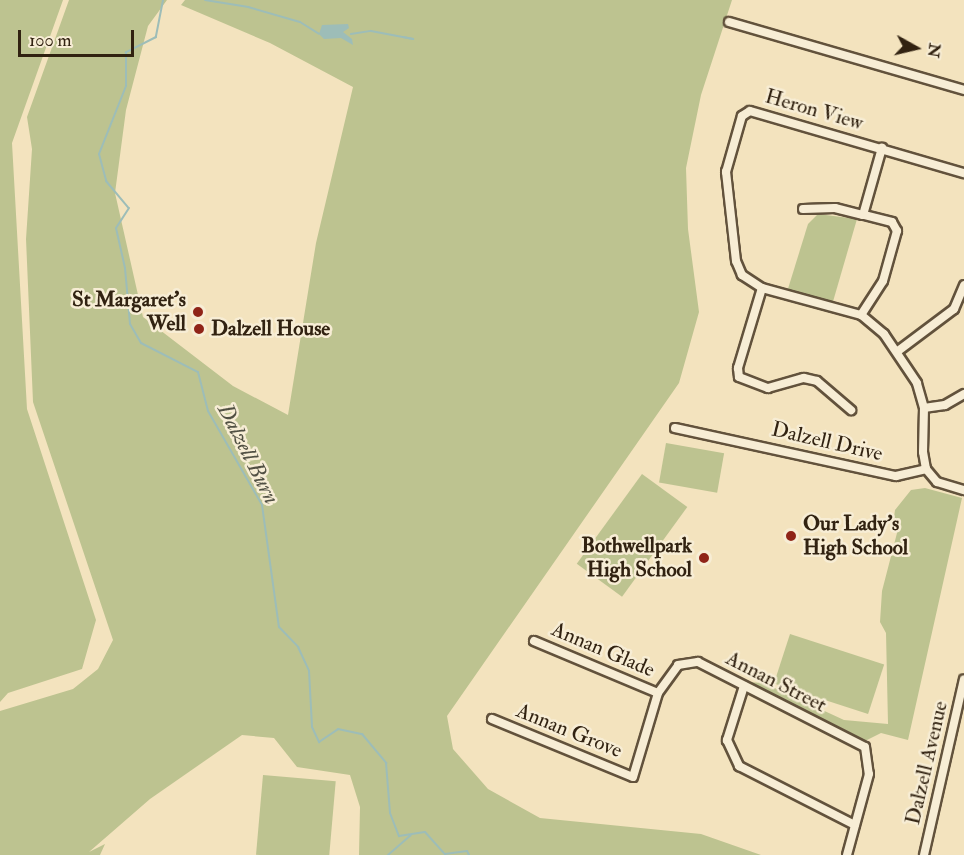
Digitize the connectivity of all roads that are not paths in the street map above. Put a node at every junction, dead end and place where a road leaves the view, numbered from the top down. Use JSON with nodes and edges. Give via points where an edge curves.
{"nodes":[{"id":1,"x":729,"y":22,"type":"dead end"},
{"id":2,"x":964,"y":90,"type":"edge"},
{"id":3,"x":882,"y":148,"type":"junction"},
{"id":4,"x":964,"y":172,"type":"edge"},
{"id":5,"x":803,"y":209,"type":"dead end"},
{"id":6,"x":863,"y":215,"type":"junction"},
{"id":7,"x":964,"y":285,"type":"edge"},
{"id":8,"x":762,"y":288,"type":"junction"},
{"id":9,"x":861,"y":315,"type":"junction"},
{"id":10,"x":898,"y":351,"type":"junction"},
{"id":11,"x":964,"y":394,"type":"edge"},
{"id":12,"x":924,"y":408,"type":"junction"},
{"id":13,"x":851,"y":410,"type":"dead end"},
{"id":14,"x":675,"y":428,"type":"dead end"},
{"id":15,"x":926,"y":469,"type":"junction"},
{"id":16,"x":964,"y":490,"type":"edge"},
{"id":17,"x":534,"y":641,"type":"dead end"},
{"id":18,"x":964,"y":679,"type":"edge"},
{"id":19,"x":744,"y":686,"type":"junction"},
{"id":20,"x":658,"y":693,"type":"junction"},
{"id":21,"x":492,"y":719,"type":"dead end"},
{"id":22,"x":633,"y":777,"type":"joint"},
{"id":23,"x":855,"y":825,"type":"junction"},
{"id":24,"x":847,"y":855,"type":"edge"},
{"id":25,"x":924,"y":855,"type":"edge"}],
"edges":[{"from":1,"to":2,"type":"street"},
{"from":3,"to":4,"type":"street","name":"Heron View"},
{"from":3,"to":6,"type":"street"},
{"from":3,"to":8,"type":"street","name":"Heron View","via":[[756,111],[742,116],[726,172],[741,274]]},
{"from":5,"to":6,"type":"street","via":[[835,208]]},
{"from":6,"to":9,"type":"street","via":[[892,222],[897,231],[883,281]]},
{"from":7,"to":10,"type":"street","via":[[954,309]]},
{"from":8,"to":9,"type":"street","name":"Heron View"},
{"from":8,"to":13,"type":"street","via":[[738,368],[739,377],[768,388],[804,378],[817,381]]},
{"from":9,"to":10,"type":"street","name":"Heron View"},
{"from":10,"to":12,"type":"street","name":"Heron View","via":[[917,383]]},
{"from":11,"to":12,"type":"street","via":[[945,405]]},
{"from":12,"to":15,"type":"street","name":"Heron View"},
{"from":14,"to":15,"type":"street","name":"Dalzell Drive","via":[[896,476]]},
{"from":15,"to":16,"type":"street","via":[[937,482]]},
{"from":17,"to":20,"type":"street","name":"Annan Glade"},
{"from":18,"to":25,"type":"street","name":"Dalzell Avenue"},
{"from":19,"to":20,"type":"street","name":"Annan Street","via":[[690,661],[678,665]]},
{"from":19,"to":23,"type":"street","via":[[727,740],[739,766]]},
{"from":19,"to":23,"type":"street","name":"Annan Street","via":[[865,747],[869,774]]},
{"from":20,"to":22,"type":"street","name":"Annan Street"},
{"from":21,"to":22,"type":"street","name":"Annan Grove"},
{"from":23,"to":24,"type":"street","name":"Annan Street"}]}
